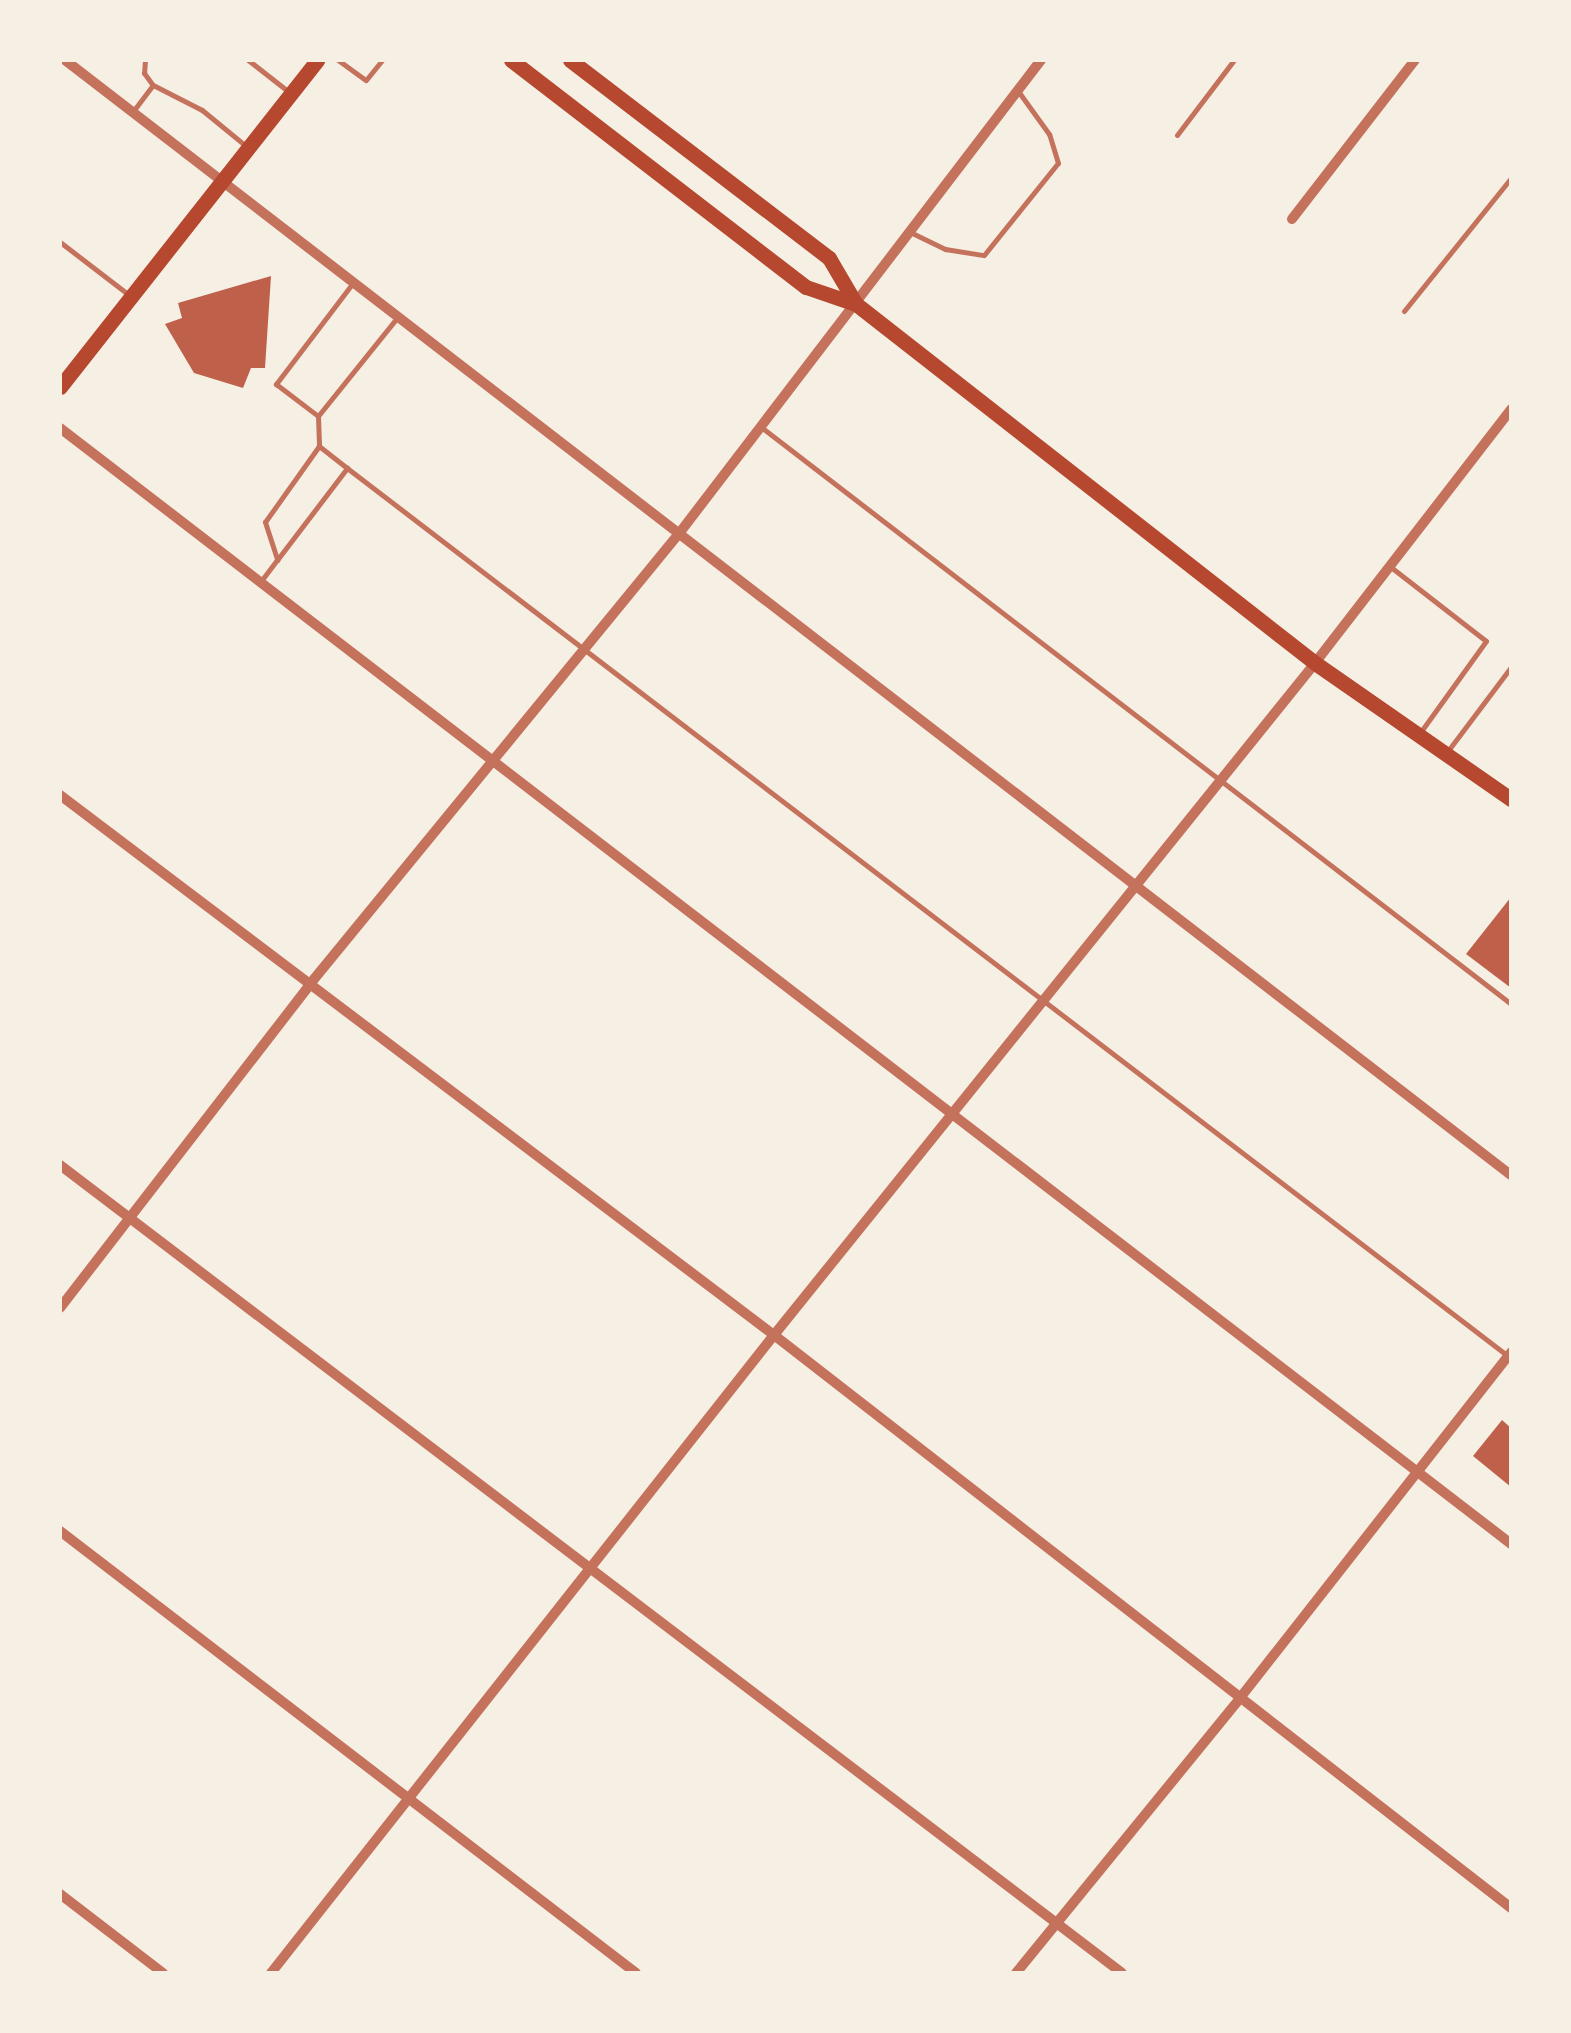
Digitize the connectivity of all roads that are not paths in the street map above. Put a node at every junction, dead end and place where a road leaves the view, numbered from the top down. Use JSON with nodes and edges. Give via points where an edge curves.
{"nodes":[{"id":1,"x":65,"y":60,"type":"edge"},
{"id":2,"x":145,"y":60,"type":"edge"},
{"id":3,"x":248,"y":60,"type":"edge"},
{"id":4,"x":338,"y":60,"type":"edge"},
{"id":5,"x":382,"y":60,"type":"edge"},
{"id":6,"x":512,"y":60,"type":"edge"},
{"id":7,"x":570,"y":60,"type":"edge"},
{"id":8,"x":1234,"y":60,"type":"edge"},
{"id":9,"x":1415,"y":60,"type":"edge"},
{"id":10,"x":1038,"y":61,"type":"edge"},
{"id":11,"x":312,"y":62,"type":"edge"},
{"id":12,"x":152,"y":85,"type":"junction"},
{"id":13,"x":1018,"y":90,"type":"junction"},
{"id":14,"x":292,"y":93,"type":"junction"},
{"id":15,"x":132,"y":112,"type":"junction"},
{"id":16,"x":1177,"y":135,"type":"dead end"},
{"id":17,"x":248,"y":148,"type":"junction"},
{"id":18,"x":1511,"y":178,"type":"edge"},
{"id":19,"x":222,"y":181,"type":"junction"},
{"id":20,"x":1292,"y":219,"type":"dead end"},
{"id":21,"x":910,"y":232,"type":"junction"},
{"id":22,"x":60,"y":242,"type":"edge"},
{"id":23,"x":354,"y":282,"type":"junction"},
{"id":24,"x":131,"y":296,"type":"junction"},
{"id":25,"x":856,"y":304,"type":"junction"},
{"id":26,"x":1404,"y":311,"type":"dead end"},
{"id":27,"x":398,"y":316,"type":"junction"},
{"id":28,"x":60,"y":386,"type":"edge"},
{"id":29,"x":1511,"y":409,"type":"edge"},
{"id":30,"x":318,"y":416,"type":"junction"},
{"id":31,"x":761,"y":426,"type":"junction"},
{"id":32,"x":60,"y":428,"type":"edge"},
{"id":33,"x":320,"y":446,"type":"junction"},
{"id":34,"x":347,"y":468,"type":"junction"},
{"id":35,"x":681,"y":531,"type":"junction"},
{"id":36,"x":277,"y":560,"type":"junction"},
{"id":37,"x":1389,"y":566,"type":"junction"},
{"id":38,"x":261,"y":581,"type":"junction"},
{"id":39,"x":583,"y":650,"type":"junction"},
{"id":40,"x":1314,"y":663,"type":"junction"},
{"id":41,"x":1511,"y":667,"type":"edge"},
{"id":42,"x":1418,"y":736,"type":"junction"},
{"id":43,"x":1444,"y":755,"type":"junction"},
{"id":44,"x":495,"y":759,"type":"junction"},
{"id":45,"x":1221,"y":779,"type":"junction"},
{"id":46,"x":60,"y":795,"type":"edge"},
{"id":47,"x":1505,"y":796,"type":"edge"},
{"id":48,"x":1511,"y":811,"type":"edge"},
{"id":49,"x":1137,"y":883,"type":"junction"},
{"id":50,"x":310,"y":984,"type":"junction"},
{"id":51,"x":1046,"y":1000,"type":"junction"},
{"id":52,"x":1511,"y":1004,"type":"edge"},
{"id":53,"x":955,"y":1115,"type":"junction"},
{"id":54,"x":60,"y":1165,"type":"edge"},
{"id":55,"x":1511,"y":1174,"type":"edge"},
{"id":56,"x":130,"y":1218,"type":"junction"},
{"id":57,"x":60,"y":1308,"type":"edge"},
{"id":58,"x":774,"y":1335,"type":"junction"},
{"id":59,"x":1510,"y":1354,"type":"edge"},
{"id":60,"x":1416,"y":1471,"type":"junction"},
{"id":61,"x":60,"y":1531,"type":"edge"},
{"id":62,"x":1511,"y":1544,"type":"edge"},
{"id":63,"x":588,"y":1570,"type":"junction"},
{"id":64,"x":1240,"y":1698,"type":"junction"},
{"id":65,"x":408,"y":1799,"type":"junction"},
{"id":66,"x":60,"y":1894,"type":"edge"},
{"id":67,"x":1511,"y":1908,"type":"edge"},
{"id":68,"x":1056,"y":1922,"type":"junction"},
{"id":69,"x":163,"y":1973,"type":"edge"},
{"id":70,"x":271,"y":1973,"type":"edge"},
{"id":71,"x":636,"y":1973,"type":"edge"},
{"id":72,"x":1016,"y":1973,"type":"edge"},
{"id":73,"x":1122,"y":1973,"type":"edge"}],
"edges":[{"from":1,"to":15,"type":"street"},
{"from":2,"to":12,"type":"lane"},
{"from":3,"to":14,"type":"lane"},
{"from":4,"to":5,"type":"lane","via":[[366,80]]},
{"from":6,"to":25,"type":"main road","via":[[806,287]]},
{"from":7,"to":25,"type":"main road","via":[[829,258]]},
{"from":8,"to":16,"type":"lane"},
{"from":9,"to":20,"type":"street"},
{"from":10,"to":13,"type":"street"},
{"from":11,"to":14,"type":"main road"},
{"from":12,"to":15,"type":"lane"},
{"from":12,"to":17,"type":"lane","via":[[202,110]]},
{"from":13,"to":21,"type":"street"},
{"from":13,"to":21,"type":"lane","via":[[1058,162],[984,255],[945,249]]},
{"from":14,"to":17,"type":"main road"},
{"from":15,"to":19,"type":"street"},
{"from":17,"to":19,"type":"main road"},
{"from":18,"to":26,"type":"lane"},
{"from":19,"to":23,"type":"street"},
{"from":19,"to":24,"type":"main road"},
{"from":21,"to":25,"type":"street"},
{"from":22,"to":24,"type":"lane"},
{"from":23,"to":27,"type":"street"},
{"from":23,"to":30,"type":"lane","via":[[276,384]]},
{"from":24,"to":28,"type":"main road"},
{"from":25,"to":31,"type":"street"},
{"from":25,"to":40,"type":"main road"},
{"from":27,"to":30,"type":"lane"},
{"from":27,"to":35,"type":"street"},
{"from":29,"to":37,"type":"street"},
{"from":30,"to":33,"type":"lane"},
{"from":31,"to":35,"type":"street"},
{"from":31,"to":45,"type":"lane"},
{"from":32,"to":38,"type":"street"},
{"from":33,"to":34,"type":"lane"},
{"from":33,"to":36,"type":"lane","via":[[265,522]]},
{"from":34,"to":36,"type":"lane"},
{"from":34,"to":39,"type":"lane"},
{"from":35,"to":39,"type":"street"},
{"from":35,"to":49,"type":"street"},
{"from":36,"to":38,"type":"lane"},
{"from":37,"to":40,"type":"street"},
{"from":37,"to":42,"type":"lane","via":[[1486,641]]},
{"from":38,"to":44,"type":"street"},
{"from":39,"to":44,"type":"street"},
{"from":39,"to":51,"type":"lane"},
{"from":40,"to":42,"type":"main road"},
{"from":40,"to":45,"type":"street"},
{"from":41,"to":43,"type":"lane"},
{"from":42,"to":43,"type":"main road"},
{"from":43,"to":47,"type":"main road"},
{"from":44,"to":50,"type":"street"},
{"from":44,"to":53,"type":"street"},
{"from":45,"to":49,"type":"street"},
{"from":45,"to":52,"type":"lane"},
{"from":46,"to":50,"type":"street"},
{"from":47,"to":48,"type":"main road"},
{"from":49,"to":51,"type":"street"},
{"from":49,"to":55,"type":"street"},
{"from":50,"to":56,"type":"street"},
{"from":50,"to":58,"type":"street"},
{"from":51,"to":53,"type":"street"},
{"from":51,"to":59,"type":"lane"},
{"from":53,"to":58,"type":"street"},
{"from":53,"to":60,"type":"street"},
{"from":54,"to":56,"type":"street"},
{"from":56,"to":57,"type":"street"},
{"from":56,"to":63,"type":"street"},
{"from":58,"to":63,"type":"street"},
{"from":58,"to":64,"type":"street"},
{"from":59,"to":60,"type":"street"},
{"from":60,"to":62,"type":"street"},
{"from":60,"to":64,"type":"street"},
{"from":61,"to":65,"type":"street"},
{"from":63,"to":65,"type":"street"},
{"from":63,"to":68,"type":"street"},
{"from":64,"to":67,"type":"street"},
{"from":64,"to":68,"type":"street"},
{"from":65,"to":70,"type":"street"},
{"from":65,"to":71,"type":"street"},
{"from":66,"to":69,"type":"street"},
{"from":68,"to":72,"type":"street"},
{"from":68,"to":73,"type":"street"}]}
